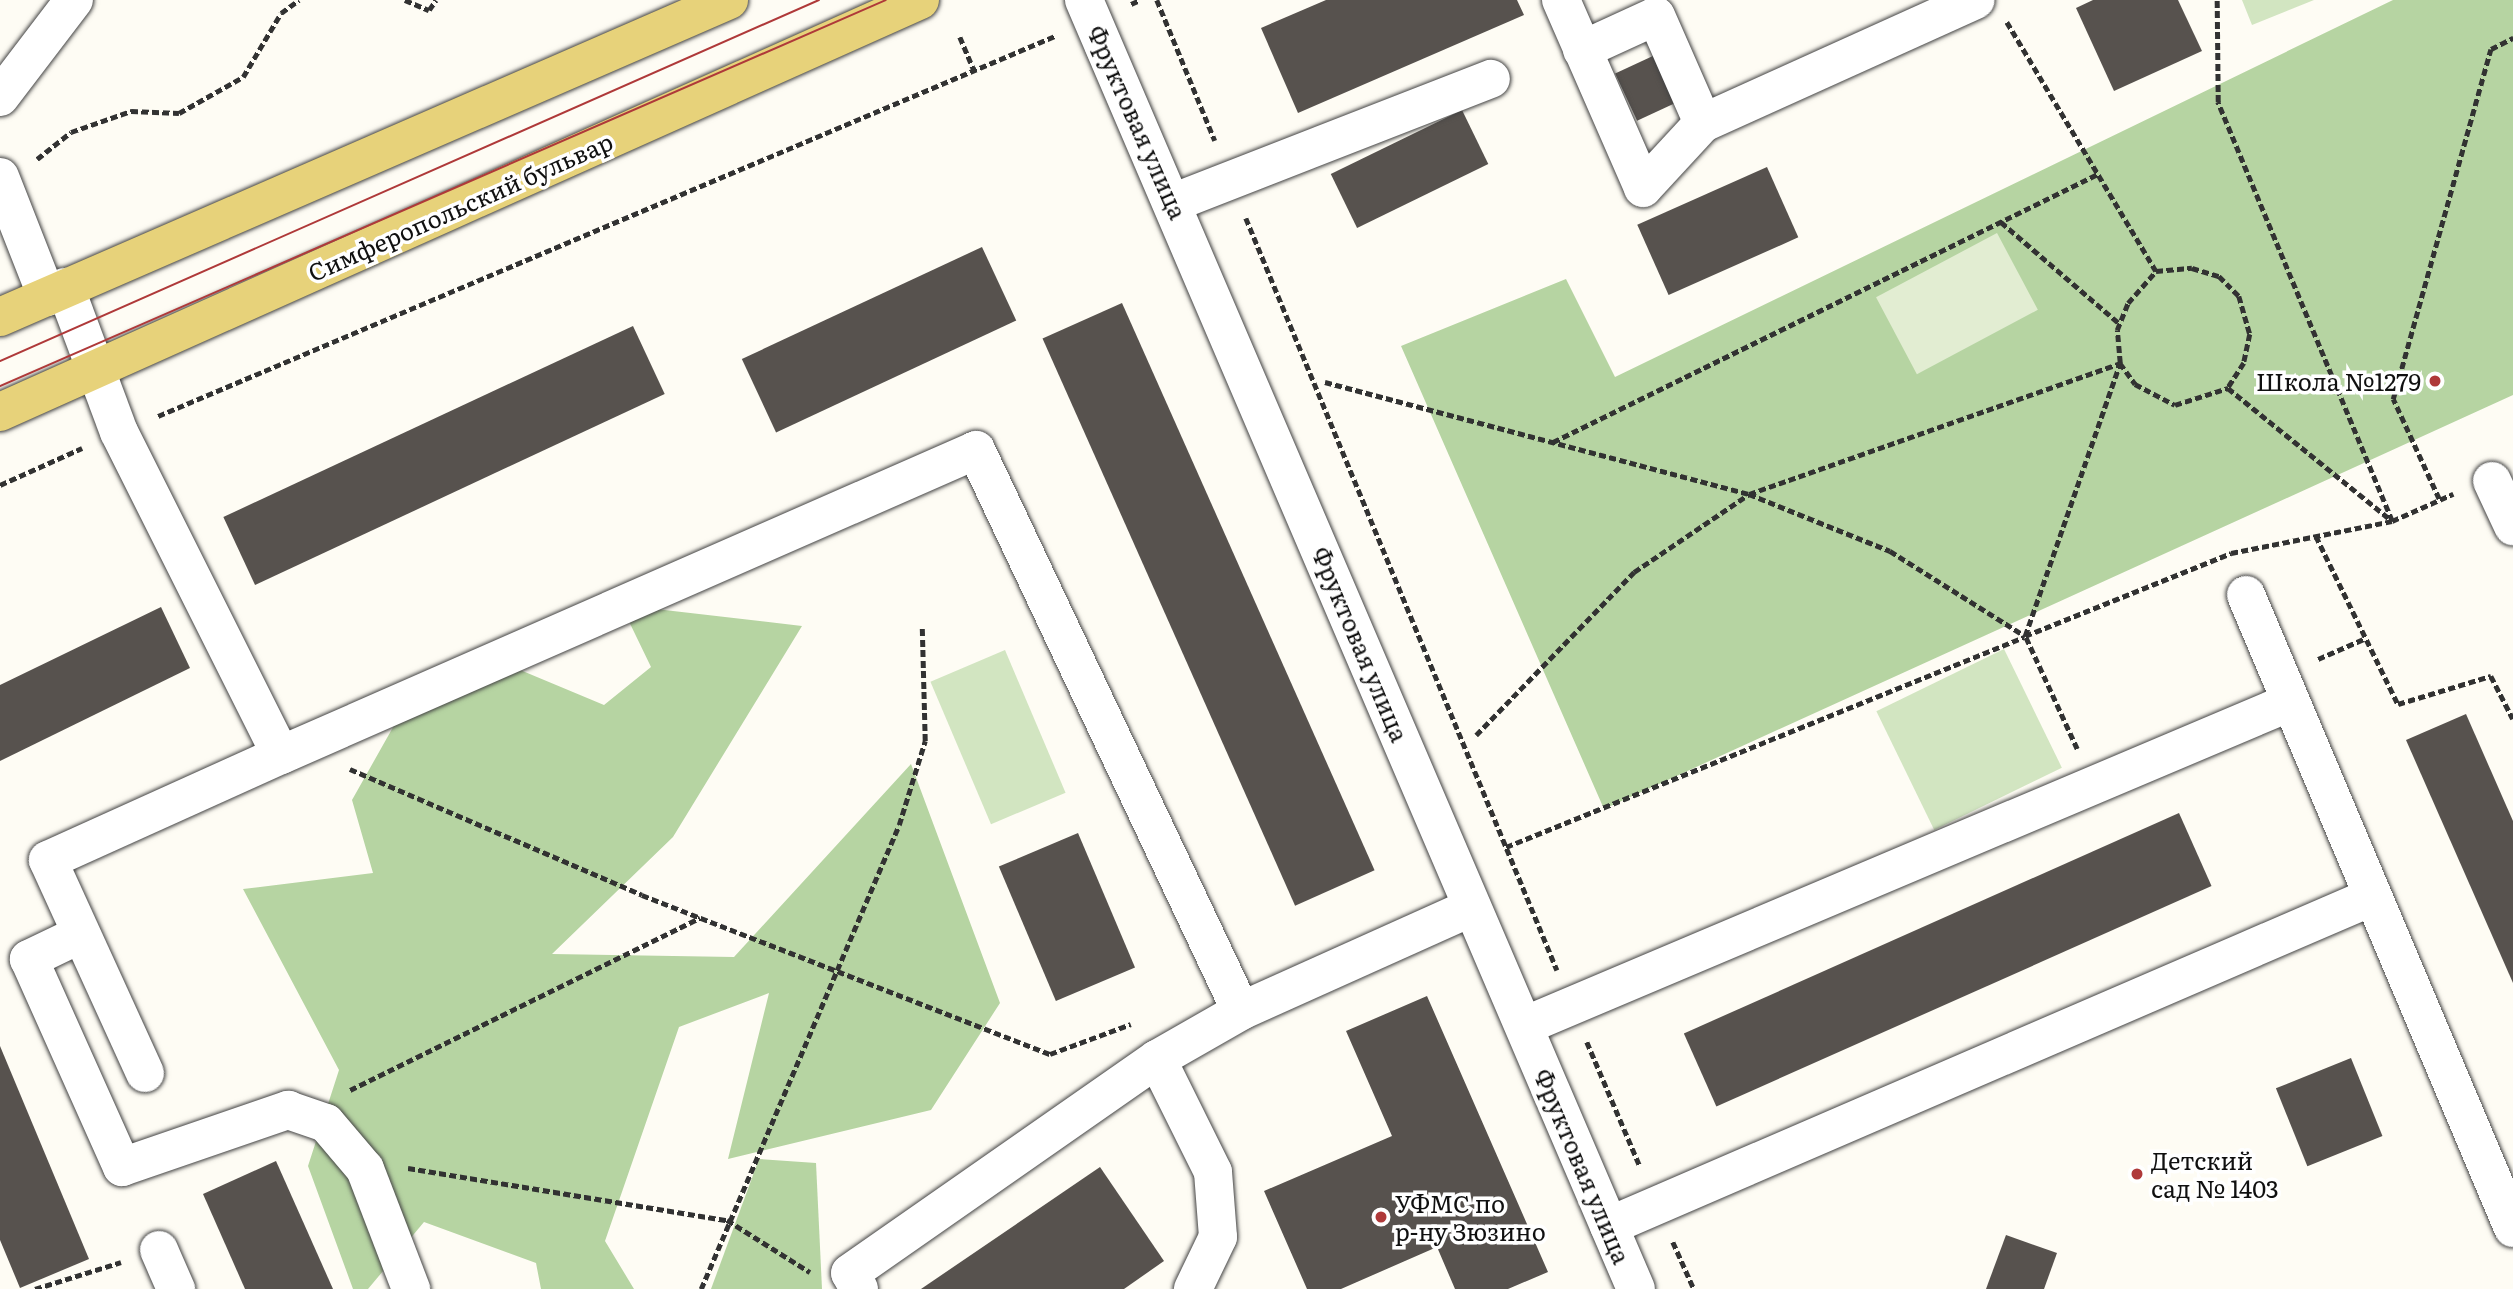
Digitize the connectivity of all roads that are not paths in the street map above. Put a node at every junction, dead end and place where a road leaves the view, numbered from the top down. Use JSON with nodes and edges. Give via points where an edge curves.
{"nodes":[{"id":1,"x":74,"y":0,"type":"edge"},
{"id":2,"x":729,"y":0,"type":"edge"},
{"id":3,"x":920,"y":0,"type":"edge"},
{"id":4,"x":1562,"y":0,"type":"edge"},
{"id":5,"x":1988,"y":6,"type":"edge"},
{"id":6,"x":1088,"y":10,"type":"edge"},
{"id":7,"x":1582,"y":50,"type":"junction"},
{"id":8,"x":1491,"y":79,"type":"dead end"},
{"id":9,"x":0,"y":97,"type":"edge"},
{"id":10,"x":1703,"y":123,"type":"junction"},
{"id":11,"x":2,"y":181,"type":"edge"},
{"id":12,"x":1175,"y":202,"type":"junction"},
{"id":13,"x":56,"y":292,"type":"junction"},
{"id":14,"x":0,"y":317,"type":"edge"},
{"id":15,"x":99,"y":368,"type":"junction"},
{"id":16,"x":0,"y":412,"type":"edge"},
{"id":17,"x":2492,"y":481,"type":"road end"},
{"id":18,"x":2513,"y":526,"type":"edge"},
{"id":19,"x":2246,"y":596,"type":"dead end"},
{"id":20,"x":2283,"y":690,"type":"junction"},
{"id":21,"x":281,"y":755,"type":"junction"},
{"id":22,"x":2369,"y":898,"type":"junction"},
{"id":23,"x":1472,"y":907,"type":"junction"},
{"id":24,"x":81,"y":934,"type":"junction"},
{"id":25,"x":1241,"y":1011,"type":"junction"},
{"id":26,"x":1524,"y":1026,"type":"junction"},
{"id":27,"x":1157,"y":1059,"type":"junction"},
{"id":28,"x":145,"y":1073,"type":"dead end"},
{"id":29,"x":1609,"y":1226,"type":"junction"},
{"id":30,"x":2513,"y":1228,"type":"edge"},
{"id":31,"x":159,"y":1250,"type":"road end"},
{"id":32,"x":1632,"y":1288,"type":"edge"},
{"id":33,"x":176,"y":1289,"type":"edge"},
{"id":34,"x":411,"y":1289,"type":"edge"},
{"id":35,"x":859,"y":1289,"type":"edge"},
{"id":36,"x":1193,"y":1289,"type":"edge"}],
"edges":[{"from":1,"to":9,"type":"street"},
{"from":2,"to":13,"type":"main road"},
{"from":3,"to":15,"type":"main road","name":"Симферопольский бульвар"},
{"from":4,"to":7,"type":"street"},
{"from":5,"to":10,"type":"street"},
{"from":6,"to":12,"type":"street","name":"Фруктовая улица"},
{"from":7,"to":10,"type":"street","via":[[1656,16]]},
{"from":7,"to":10,"type":"street","via":[[1643,188]]},
{"from":8,"to":12,"type":"street"},
{"from":11,"to":13,"type":"street"},
{"from":12,"to":23,"type":"street","name":"Фруктовая улица"},
{"from":13,"to":14,"type":"main road"},
{"from":13,"to":15,"type":"street"},
{"from":15,"to":16,"type":"main road","name":"Симферопольский бульвар"},
{"from":15,"to":21,"type":"street","via":[[119,432]]},
{"from":17,"to":18,"type":"street"},
{"from":19,"to":20,"type":"street"},
{"from":20,"to":22,"type":"street"},
{"from":20,"to":26,"type":"street","via":[[2093,785]]},
{"from":21,"to":24,"type":"street","via":[[48,860]]},
{"from":21,"to":25,"type":"street","via":[[976,450]]},
{"from":22,"to":29,"type":"street"},
{"from":22,"to":30,"type":"street"},
{"from":23,"to":25,"type":"street"},
{"from":23,"to":26,"type":"street","name":"Фруктовая улица"},
{"from":24,"to":28,"type":"street"},
{"from":24,"to":34,"type":"street","via":[[29,959],[122,1167],[288,1110],[326,1123],[357,1160]]},
{"from":25,"to":27,"type":"street"},
{"from":26,"to":29,"type":"street","name":"Фруктовая улица"},
{"from":27,"to":35,"type":"street","via":[[850,1273]]},
{"from":27,"to":36,"type":"street","via":[[1213,1172],[1218,1237]]},
{"from":29,"to":32,"type":"street","name":"Фруктовая улица"},
{"from":31,"to":33,"type":"street"}]}
